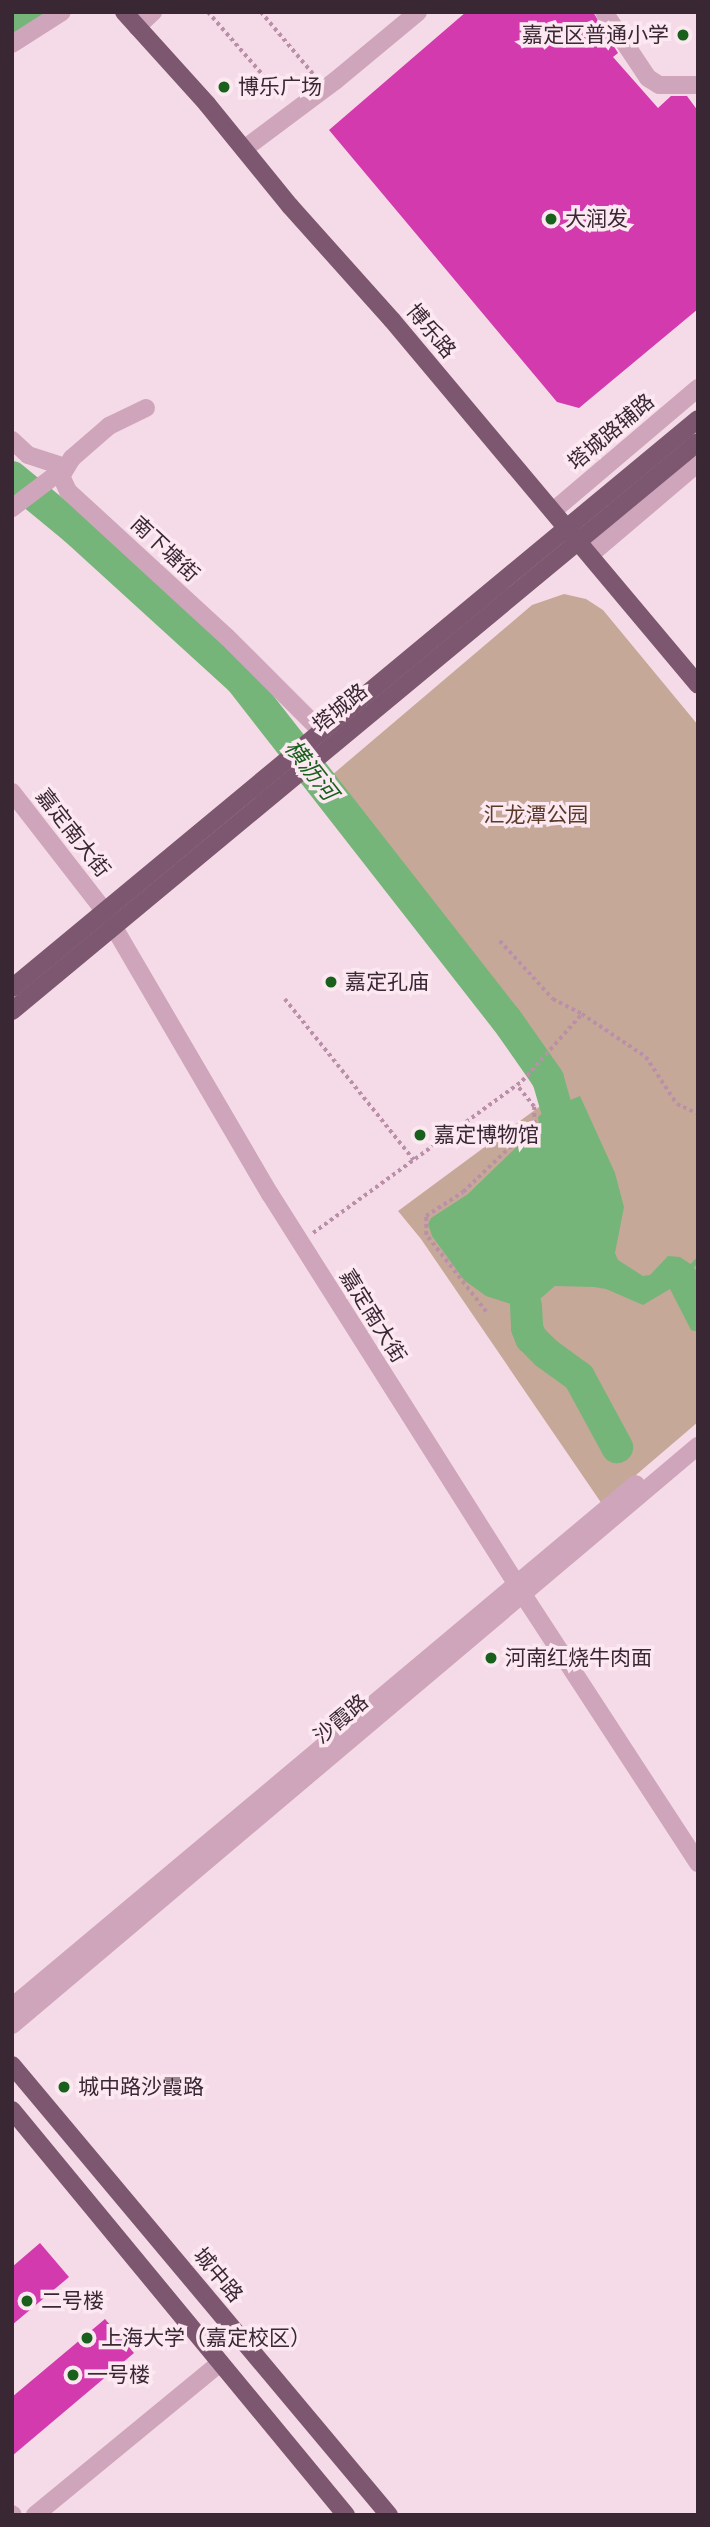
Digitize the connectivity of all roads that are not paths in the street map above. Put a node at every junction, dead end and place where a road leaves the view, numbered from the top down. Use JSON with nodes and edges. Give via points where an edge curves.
{"nodes":[{"id":1,"x":62,"y":12,"type":"edge"},
{"id":2,"x":153,"y":12,"type":"edge"},
{"id":3,"x":418,"y":12,"type":"edge"},
{"id":4,"x":604,"y":12,"type":"edge"},
{"id":5,"x":128,"y":16,"type":"edge"},
{"id":6,"x":12,"y":44,"type":"edge"},
{"id":7,"x":698,"y":85,"type":"edge"},
{"id":8,"x":244,"y":149,"type":"junction"},
{"id":9,"x":698,"y":388,"type":"edge"},
{"id":10,"x":146,"y":408,"type":"dead end"},
{"id":11,"x":698,"y":419,"type":"edge"},
{"id":12,"x":12,"y":440,"type":"edge"},
{"id":13,"x":698,"y":442,"type":"edge"},
{"id":14,"x":698,"y":463,"type":"edge"},
{"id":15,"x":66,"y":467,"type":"junction"},
{"id":16,"x":15,"y":506,"type":"edge"},
{"id":17,"x":553,"y":511,"type":"junction"},
{"id":18,"x":567,"y":527,"type":"junction"},
{"id":19,"x":584,"y":548,"type":"junction"},
{"id":20,"x":698,"y":685,"type":"edge"},
{"id":21,"x":318,"y":741,"type":"junction"},
{"id":22,"x":12,"y":792,"type":"edge"},
{"id":23,"x":109,"y":919,"type":"junction"},
{"id":24,"x":12,"y":988,"type":"edge"},
{"id":25,"x":12,"y":1011,"type":"edge"},
{"id":26,"x":698,"y":1432,"type":"edge"},
{"id":27,"x":698,"y":1446,"type":"edge"},
{"id":28,"x":520,"y":1589,"type":"junction"},
{"id":29,"x":698,"y":1863,"type":"edge"},
{"id":30,"x":12,"y":2007,"type":"edge"},
{"id":31,"x":12,"y":2025,"type":"edge"},
{"id":32,"x":12,"y":2065,"type":"edge"},
{"id":33,"x":12,"y":2110,"type":"edge"},
{"id":34,"x":220,"y":2362,"type":"junction"},
{"id":35,"x":35,"y":2515,"type":"edge"},
{"id":36,"x":346,"y":2515,"type":"edge"},
{"id":37,"x":390,"y":2515,"type":"edge"}],
"edges":[{"from":1,"to":6,"type":"street"},
{"from":2,"to":5,"type":"street"},
{"from":3,"to":8,"type":"street"},
{"from":4,"to":7,"type":"street","via":[[648,78],[659,85]]},
{"from":5,"to":8,"type":"main road","name":"博乐路"},
{"from":8,"to":17,"type":"main road","name":"博乐路"},
{"from":9,"to":17,"type":"street","name":"塔城路辅路"},
{"from":10,"to":15,"type":"street","via":[[109,426]]},
{"from":11,"to":18,"type":"main road","name":"塔城路"},
{"from":12,"to":15,"type":"street","via":[[28,455]]},
{"from":13,"to":19,"type":"main road","name":"塔城路"},
{"from":14,"to":19,"type":"street"},
{"from":15,"to":16,"type":"street"},
{"from":15,"to":21,"type":"street","name":"南下塘街","via":[[61,475],[68,491],[228,637]]},
{"from":17,"to":18,"type":"main road","name":"博乐路"},
{"from":18,"to":19,"type":"main road","name":"博乐路"},
{"from":18,"to":21,"type":"main road","name":"塔城路"},
{"from":19,"to":20,"type":"main road","name":"博乐路"},
{"from":19,"to":21,"type":"main road","name":"塔城路"},
{"from":21,"to":23,"type":"main road","name":"塔城路"},
{"from":22,"to":23,"type":"street","name":"嘉定南大街"},
{"from":23,"to":24,"type":"main road","name":"塔城路"},
{"from":23,"to":25,"type":"main road","name":"塔城路"},
{"from":23,"to":28,"type":"street","name":"嘉定南大街","via":[[300,1242]]},
{"from":26,"to":28,"type":"street"},
{"from":27,"to":28,"type":"street","name":"沙霞路"},
{"from":28,"to":29,"type":"street","name":"嘉定南大街"},
{"from":28,"to":30,"type":"street"},
{"from":28,"to":31,"type":"street","name":"沙霞路"},
{"from":32,"to":37,"type":"main road","name":"城中路"},
{"from":33,"to":34,"type":"main road"},
{"from":34,"to":35,"type":"street"},
{"from":34,"to":36,"type":"main road"}]}
